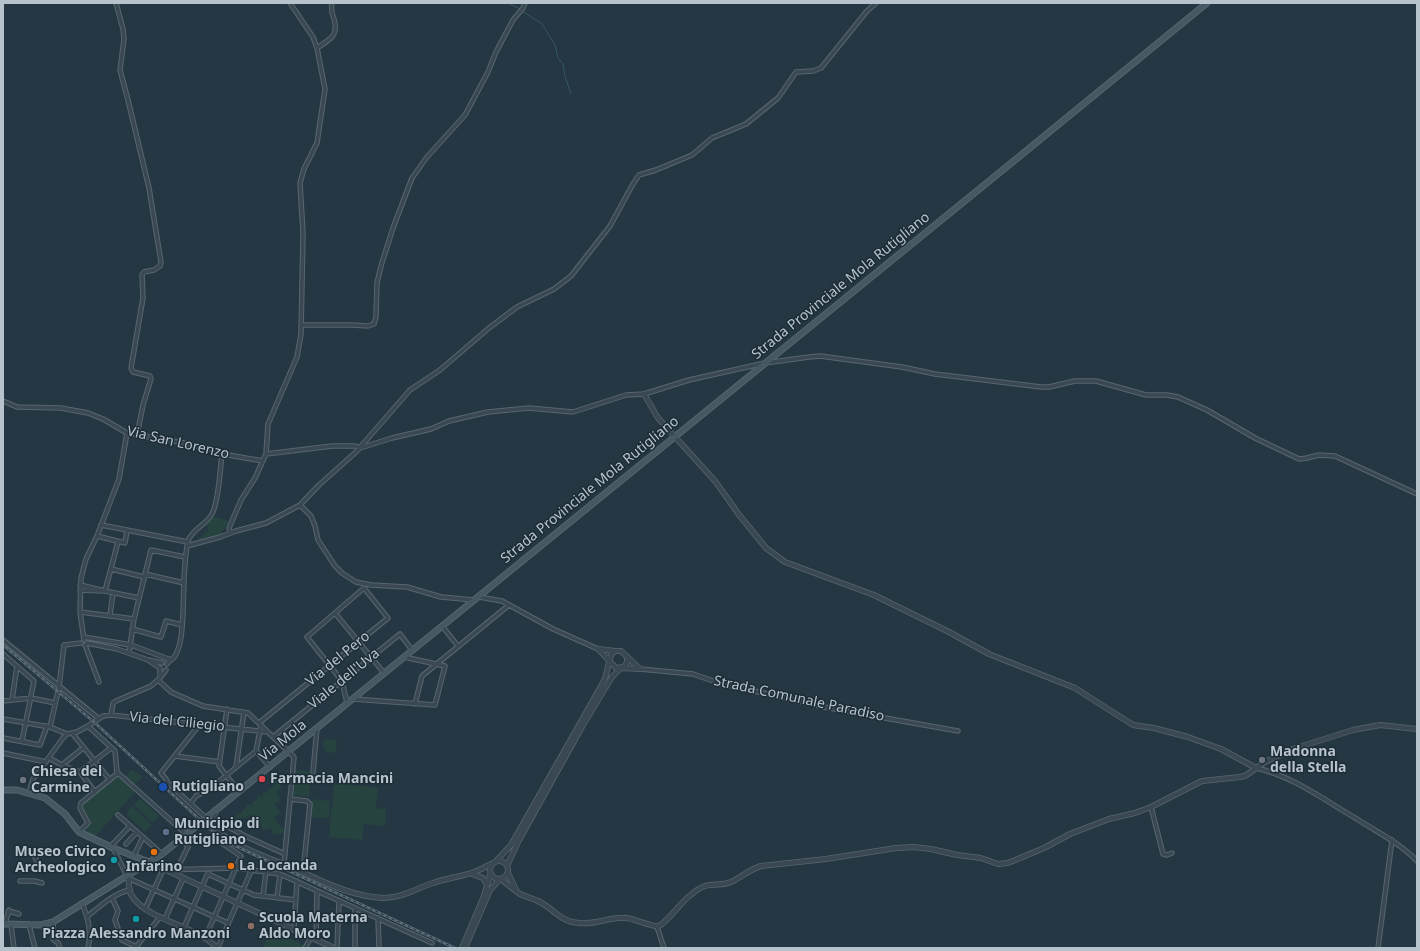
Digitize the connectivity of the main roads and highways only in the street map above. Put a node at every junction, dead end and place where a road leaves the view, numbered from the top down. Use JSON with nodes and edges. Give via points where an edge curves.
{"nodes":[{"id":1,"x":1207,"y":3,"type":"edge"},
{"id":2,"x":490,"y":587,"type":"joint"},
{"id":3,"x":3,"y":790,"type":"edge"},
{"id":4,"x":149,"y":862,"type":"junction"},
{"id":5,"x":7,"y":924,"type":"edge"}],
"edges":[{"from":1,"to":2,"type":"main road","name":"Strada Provinciale Mola Rutigliano"},
{"from":2,"to":4,"type":"main road","name":"Via Mola","via":[[289,752]]},
{"from":3,"to":4,"type":"main road","via":[[13,789],[40,796],[70,818],[79,832],[111,848]]},
{"from":4,"to":5,"type":"main road","name":"Via Mola","via":[[53,922],[40,925]]}]}
